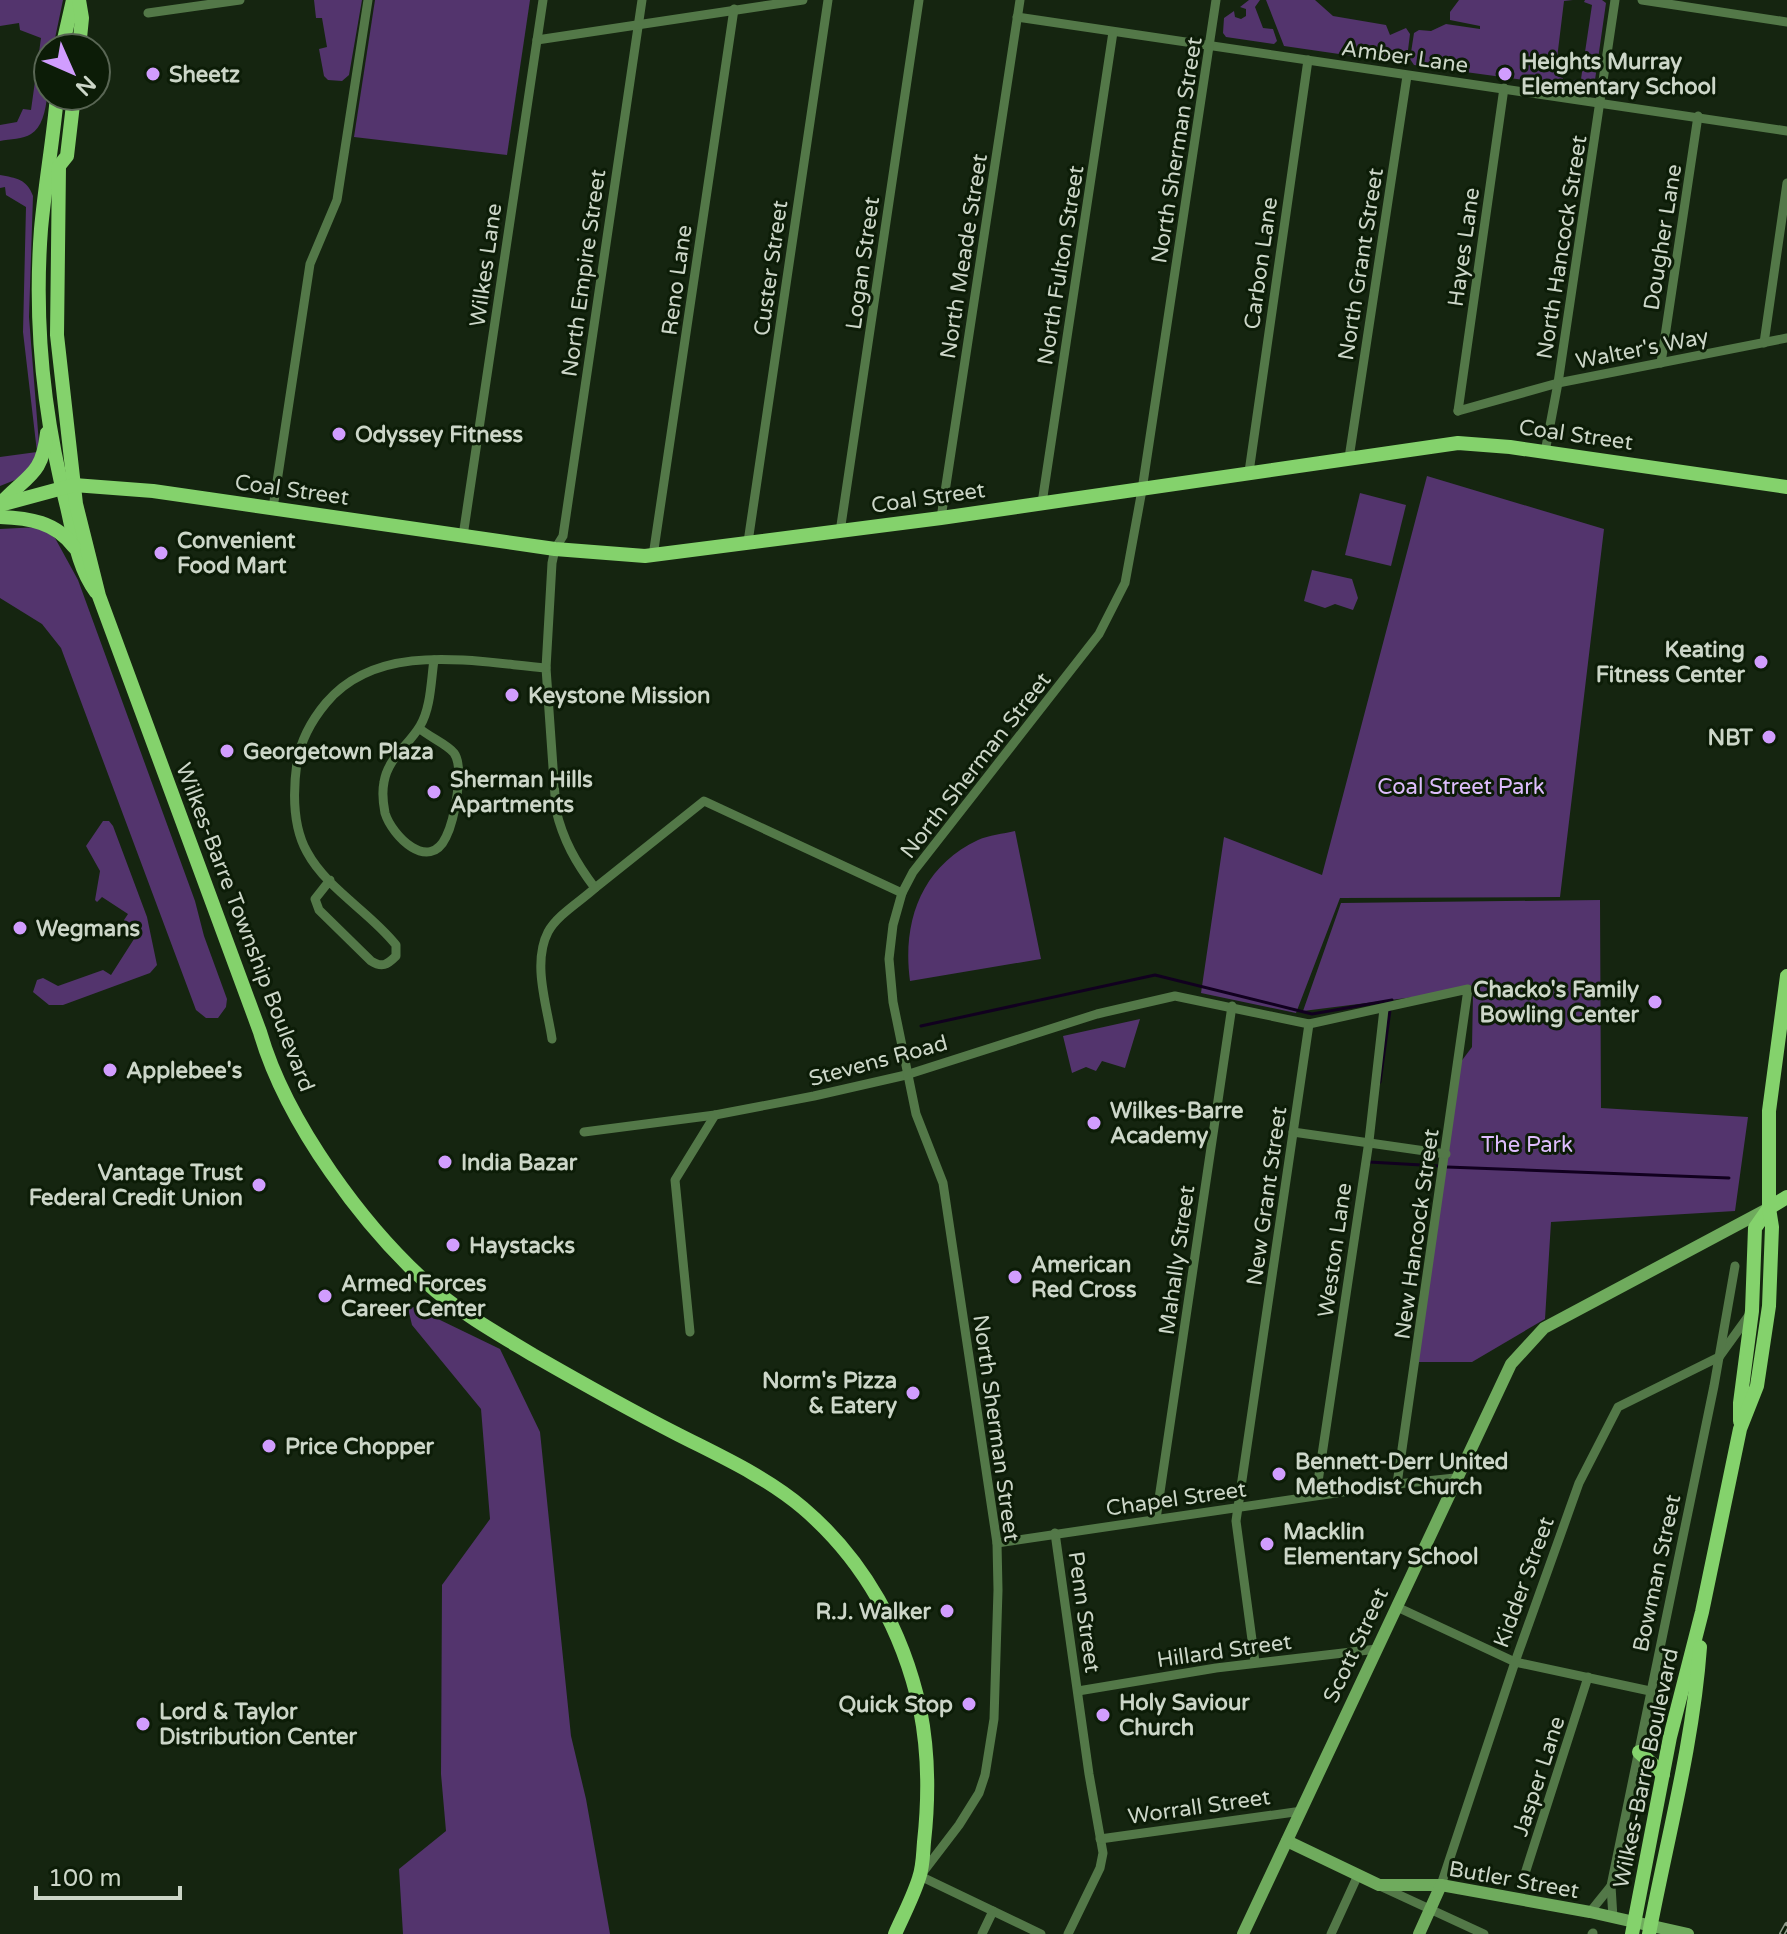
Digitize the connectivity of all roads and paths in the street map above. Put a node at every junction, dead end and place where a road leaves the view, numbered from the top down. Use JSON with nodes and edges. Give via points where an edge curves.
{"nodes":[{"id":1,"x":76,"y":0,"type":"edge"},
{"id":2,"x":240,"y":0,"type":"edge"},
{"id":3,"x":368,"y":0,"type":"edge"},
{"id":4,"x":543,"y":0,"type":"edge"},
{"id":5,"x":642,"y":0,"type":"edge"},
{"id":6,"x":803,"y":0,"type":"edge"},
{"id":7,"x":828,"y":0,"type":"edge"},
{"id":8,"x":919,"y":0,"type":"edge"},
{"id":9,"x":1020,"y":0,"type":"edge"},
{"id":10,"x":1216,"y":0,"type":"edge"},
{"id":11,"x":1615,"y":0,"type":"edge"},
{"id":12,"x":1642,"y":0,"type":"edge"},
{"id":13,"x":734,"y":9,"type":"junction"},
{"id":14,"x":148,"y":13,"type":"dead end"},
{"id":15,"x":1017,"y":17,"type":"junction"},
{"id":16,"x":1787,"y":22,"type":"edge"},
{"id":17,"x":638,"y":24,"type":"junction"},
{"id":18,"x":67,"y":32,"type":"edge"},
{"id":19,"x":81,"y":32,"type":"edge"},
{"id":20,"x":1113,"y":32,"type":"junction"},
{"id":21,"x":537,"y":40,"type":"junction"},
{"id":22,"x":1210,"y":45,"type":"junction"},
{"id":23,"x":1308,"y":60,"type":"junction"},
{"id":24,"x":1407,"y":76,"type":"junction"},
{"id":25,"x":1504,"y":88,"type":"junction"},
{"id":26,"x":1601,"y":102,"type":"junction"},
{"id":27,"x":55,"y":112,"type":"edge"},
{"id":28,"x":72,"y":112,"type":"edge"},
{"id":29,"x":1698,"y":116,"type":"junction"},
{"id":30,"x":1787,"y":131,"type":"edge"},
{"id":31,"x":1787,"y":183,"type":"edge"},
{"id":32,"x":1787,"y":338,"type":"edge"},
{"id":33,"x":1764,"y":343,"type":"junction"},
{"id":34,"x":1661,"y":363,"type":"junction"},
{"id":35,"x":1558,"y":383,"type":"junction"},
{"id":36,"x":1458,"y":411,"type":"joint"},
{"id":37,"x":49,"y":416,"type":"junction"},
{"id":38,"x":1545,"y":452,"type":"junction"},
{"id":39,"x":1349,"y":458,"type":"junction"},
{"id":40,"x":1249,"y":472,"type":"junction"},
{"id":41,"x":68,"y":487,"type":"junction"},
{"id":42,"x":1787,"y":487,"type":"edge"},
{"id":43,"x":1142,"y":490,"type":"junction"},
{"id":44,"x":1042,"y":503,"type":"junction"},
{"id":45,"x":0,"y":505,"type":"edge"},
{"id":46,"x":273,"y":508,"type":"junction"},
{"id":47,"x":0,"y":517,"type":"edge"},
{"id":48,"x":941,"y":518,"type":"junction"},
{"id":49,"x":840,"y":532,"type":"junction"},
{"id":50,"x":463,"y":536,"type":"junction"},
{"id":51,"x":748,"y":542,"type":"junction"},
{"id":52,"x":555,"y":549,"type":"junction"},
{"id":53,"x":78,"y":553,"type":"junction"},
{"id":54,"x":653,"y":556,"type":"junction"},
{"id":55,"x":99,"y":596,"type":"junction"},
{"id":56,"x":434,"y":660,"type":"junction"},
{"id":57,"x":546,"y":668,"type":"junction"},
{"id":58,"x":419,"y":728,"type":"junction"},
{"id":59,"x":330,"y":880,"type":"junction"},
{"id":60,"x":595,"y":888,"type":"junction"},
{"id":61,"x":902,"y":893,"type":"junction"},
{"id":62,"x":1787,"y":976,"type":"edge"},
{"id":63,"x":1232,"y":1006,"type":"junction"},
{"id":64,"x":1384,"y":1009,"type":"junction"},
{"id":65,"x":1309,"y":1024,"type":"junction"},
{"id":66,"x":552,"y":1039,"type":"dead end"},
{"id":67,"x":906,"y":1075,"type":"junction"},
{"id":68,"x":715,"y":1115,"type":"junction"},
{"id":69,"x":584,"y":1132,"type":"dead end"},
{"id":70,"x":1293,"y":1132,"type":"junction"},
{"id":71,"x":1369,"y":1141,"type":"junction"},
{"id":72,"x":1446,"y":1154,"type":"junction"},
{"id":73,"x":1787,"y":1197,"type":"edge"},
{"id":74,"x":1769,"y":1208,"type":"junction"},
{"id":75,"x":1735,"y":1266,"type":"dead end"},
{"id":76,"x":1752,"y":1311,"type":"junction"},
{"id":77,"x":690,"y":1332,"type":"dead end"},
{"id":78,"x":1719,"y":1357,"type":"junction"},
{"id":79,"x":1740,"y":1429,"type":"junction"},
{"id":80,"x":1455,"y":1478,"type":"junction"},
{"id":81,"x":1397,"y":1484,"type":"junction"},
{"id":82,"x":1316,"y":1495,"type":"junction"},
{"id":83,"x":1238,"y":1508,"type":"junction"},
{"id":84,"x":1156,"y":1519,"type":"junction"},
{"id":85,"x":1055,"y":1533,"type":"junction"},
{"id":86,"x":997,"y":1543,"type":"junction"},
{"id":87,"x":1397,"y":1607,"type":"junction"},
{"id":88,"x":1702,"y":1612,"type":"junction"},
{"id":89,"x":1377,"y":1649,"type":"junction"},
{"id":90,"x":1255,"y":1662,"type":"junction"},
{"id":91,"x":1515,"y":1662,"type":"junction"},
{"id":92,"x":1588,"y":1677,"type":"junction"},
{"id":93,"x":1078,"y":1691,"type":"junction"},
{"id":94,"x":1650,"y":1691,"type":"junction"},
{"id":95,"x":1639,"y":1752,"type":"junction"},
{"id":96,"x":1663,"y":1774,"type":"junction"},
{"id":97,"x":1302,"y":1811,"type":"junction"},
{"id":98,"x":1100,"y":1839,"type":"junction"},
{"id":99,"x":1287,"y":1841,"type":"junction"},
{"id":100,"x":1358,"y":1875,"type":"junction"},
{"id":101,"x":920,"y":1876,"type":"junction"},
{"id":102,"x":1379,"y":1885,"type":"junction"},
{"id":103,"x":1441,"y":1885,"type":"junction"},
{"id":104,"x":1521,"y":1886,"type":"dead end"},
{"id":105,"x":1611,"y":1886,"type":"junction"},
{"id":106,"x":1430,"y":1910,"type":"junction"},
{"id":107,"x":993,"y":1911,"type":"junction"},
{"id":108,"x":1590,"y":1912,"type":"junction"},
{"id":109,"x":1613,"y":1918,"type":"junction"},
{"id":110,"x":1633,"y":1929,"type":"edge"},
{"id":111,"x":1649,"y":1930,"type":"edge"},
{"id":112,"x":895,"y":1934,"type":"edge"},
{"id":113,"x":982,"y":1934,"type":"edge"},
{"id":114,"x":1041,"y":1934,"type":"edge"},
{"id":115,"x":1068,"y":1934,"type":"edge"},
{"id":116,"x":1243,"y":1934,"type":"edge"},
{"id":117,"x":1331,"y":1934,"type":"edge"},
{"id":118,"x":1419,"y":1934,"type":"edge"},
{"id":119,"x":1484,"y":1934,"type":"edge"},
{"id":120,"x":1688,"y":1934,"type":"edge"}],
"edges":[{"from":1,"to":18,"type":"main road"},
{"from":1,"to":19,"type":"main road"},
{"from":2,"to":14,"type":"street"},
{"from":3,"to":46,"type":"street","via":[[337,200],[310,264]]},
{"from":4,"to":21,"type":"street","name":"Wilkes Lane"},
{"from":5,"to":17,"type":"street","name":"North Empire Street"},
{"from":6,"to":13,"type":"street"},
{"from":7,"to":51,"type":"street","name":"Custer Street"},
{"from":8,"to":49,"type":"street","name":"Logan Street"},
{"from":9,"to":15,"type":"street","name":"North Meade Street"},
{"from":10,"to":22,"type":"street","name":"North Sherman Street"},
{"from":11,"to":26,"type":"street","name":"North Hancock Street"},
{"from":12,"to":16,"type":"street"},
{"from":13,"to":17,"type":"street"},
{"from":13,"to":54,"type":"street","name":"Reno Lane"},
{"from":15,"to":20,"type":"street","name":"Amber Lane"},
{"from":15,"to":48,"type":"street","name":"North Meade Street"},
{"from":17,"to":21,"type":"street"},
{"from":17,"to":52,"type":"street","name":"North Empire Street","via":[[563,536]]},
{"from":20,"to":22,"type":"street","name":"Amber Lane"},
{"from":20,"to":44,"type":"street","name":"North Fulton Street"},
{"from":21,"to":50,"type":"street","name":"Wilkes Lane"},
{"from":22,"to":23,"type":"street","name":"Amber Lane"},
{"from":22,"to":43,"type":"street","name":"North Sherman Street"},
{"from":23,"to":24,"type":"street","name":"Amber Lane"},
{"from":23,"to":40,"type":"street","name":"Carbon Lane"},
{"from":24,"to":25,"type":"street","name":"Amber Lane"},
{"from":24,"to":39,"type":"street","name":"North Grant Street"},
{"from":25,"to":26,"type":"street","name":"Amber Lane"},
{"from":25,"to":36,"type":"street","name":"Hayes Lane"},
{"from":26,"to":29,"type":"street","name":"Amber Lane"},
{"from":26,"to":35,"type":"street","name":"North Hancock Street"},
{"from":27,"to":37,"type":"main road","name":"Wilkes-Barre Township Boulevard","via":[[41,243],[40,329]]},
{"from":28,"to":41,"type":"main road","name":"Wilkes-Barre Township Boulevard","via":[[67,156],[59,166],[56,286]]},
{"from":29,"to":30,"type":"street","name":"Amber Lane"},
{"from":29,"to":34,"type":"street","name":"Dougher Lane"},
{"from":31,"to":33,"type":"street"},
{"from":32,"to":33,"type":"street","name":"Walter's Way"},
{"from":33,"to":34,"type":"street","name":"Walter's Way"},
{"from":34,"to":35,"type":"street","name":"Walter's Way"},
{"from":35,"to":36,"type":"street","name":"Walter's Way"},
{"from":35,"to":38,"type":"street","name":"North Hancock Street"},
{"from":37,"to":41,"type":"main road","name":"Wilkes-Barre Township Boulevard"},
{"from":37,"to":45,"type":"main road","via":[[44,455],[34,475]]},
{"from":38,"to":39,"type":"main road","name":"Coal Street","via":[[1458,443]]},
{"from":38,"to":42,"type":"main road","name":"Coal Street"},
{"from":39,"to":40,"type":"main road","name":"Coal Street"},
{"from":40,"to":43,"type":"main road","name":"Coal Street"},
{"from":41,"to":45,"type":"main road","name":"Coal Street"},
{"from":41,"to":46,"type":"main road","name":"Coal Street","via":[[153,491]]},
{"from":41,"to":53,"type":"main road","name":"Wilkes-Barre Township Boulevard"},
{"from":41,"to":55,"type":"main road","name":"Wilkes-Barre Township Boulevard"},
{"from":43,"to":44,"type":"main road","name":"Coal Street"},
{"from":43,"to":61,"type":"street","name":"North Sherman Street","via":[[1125,583],[1099,634],[933,845]]},
{"from":44,"to":48,"type":"main road","name":"Coal Street"},
{"from":46,"to":50,"type":"main road","name":"Coal Street"},
{"from":47,"to":53,"type":"main road","via":[[46,523],[65,535]]},
{"from":48,"to":49,"type":"main road","name":"Coal Street"},
{"from":49,"to":51,"type":"main road","name":"Coal Street"},
{"from":50,"to":52,"type":"main road","name":"Coal Street"},
{"from":51,"to":54,"type":"main road","name":"Coal Street"},
{"from":52,"to":54,"type":"main road","name":"Coal Street"},
{"from":52,"to":57,"type":"street","name":"North Empire Street"},
{"from":53,"to":55,"type":"main road","name":"Wilkes-Barre Township Boulevard","via":[[84,576]]},
{"from":55,"to":101,"type":"main road","name":"Wilkes-Barre Township Boulevard","via":[[269,1061],[325,1161],[389,1246],[437,1292],[492,1331],[745,1469],[802,1507],[868,1581],[915,1685],[927,1750],[928,1808]]},
{"from":56,"to":57,"type":"street"},
{"from":56,"to":58,"type":"street"},
{"from":56,"to":59,"type":"street","via":[[369,670],[332,695],[309,726],[296,767],[296,807],[307,851]]},
{"from":57,"to":60,"type":"street","name":"North Empire Street","via":[[561,833]]},
{"from":58,"to":58,"type":"street","via":[[455,754],[458,764],[447,835],[435,850],[419,852],[394,831],[385,812],[384,779]]},
{"from":59,"to":59,"type":"street","via":[[396,945],[396,956],[388,964],[371,961],[319,910],[315,899]]},
{"from":60,"to":61,"type":"street","via":[[704,801]]},
{"from":60,"to":66,"type":"street","via":[[549,930],[542,950]]},
{"from":61,"to":67,"type":"street","name":"North Sherman Street","via":[[889,959]]},
{"from":62,"to":74,"type":"main road","via":[[1769,1111]]},
{"from":63,"to":65,"type":"street"},
{"from":63,"to":67,"type":"street","name":"Stevens Road","via":[[1175,996],[1097,1014]]},
{"from":63,"to":84,"type":"street","name":"Mahally Street"},
{"from":64,"to":65,"type":"street"},
{"from":64,"to":71,"type":"street","name":"Weston Lane"},
{"from":64,"to":72,"type":"street","name":"New Hancock Street","via":[[1468,989]]},
{"from":65,"to":70,"type":"street","name":"New Grant Street"},
{"from":67,"to":68,"type":"street","name":"Stevens Road"},
{"from":67,"to":86,"type":"street","name":"North Sherman Street","via":[[943,1183]]},
{"from":68,"to":69,"type":"street","name":"Stevens Road"},
{"from":68,"to":77,"type":"street","via":[[675,1180]]},
{"from":70,"to":71,"type":"street"},
{"from":70,"to":83,"type":"street","name":"New Grant Street"},
{"from":71,"to":72,"type":"street"},
{"from":71,"to":82,"type":"street","name":"Weston Lane"},
{"from":72,"to":81,"type":"street","name":"New Hancock Street"},
{"from":73,"to":74,"type":"main road","name":"Scott Street"},
{"from":74,"to":76,"type":"main road","name":"Wilkes-Barre Boulevard","via":[[1755,1228]]},
{"from":74,"to":79,"type":"main road","name":"Wilkes-Barre Boulevard","via":[[1769,1306],[1757,1386]]},
{"from":74,"to":80,"type":"street","name":"Scott Street","via":[[1544,1328],[1511,1364]]},
{"from":75,"to":78,"type":"street","name":"Bowman Street"},
{"from":76,"to":78,"type":"street","name":"Kidder Street"},
{"from":76,"to":79,"type":"main road","name":"Wilkes-Barre Boulevard"},
{"from":78,"to":91,"type":"street","name":"Kidder Street","via":[[1618,1407],[1579,1483]]},
{"from":78,"to":94,"type":"street","name":"Bowman Street"},
{"from":79,"to":88,"type":"main road","name":"Wilkes-Barre Boulevard"},
{"from":80,"to":81,"type":"street","name":"Chapel Street"},
{"from":80,"to":87,"type":"street","name":"Scott Street"},
{"from":81,"to":82,"type":"street","name":"Chapel Street"},
{"from":82,"to":83,"type":"street","name":"Chapel Street"},
{"from":83,"to":84,"type":"street","name":"Chapel Street"},
{"from":83,"to":90,"type":"street","name":"New Grant Street"},
{"from":84,"to":85,"type":"street","name":"Chapel Street"},
{"from":85,"to":86,"type":"street","name":"Chapel Street"},
{"from":85,"to":93,"type":"street","name":"Penn Street"},
{"from":86,"to":101,"type":"street","name":"North Sherman Street","via":[[990,1755],[979,1793]]},
{"from":87,"to":89,"type":"street","name":"Scott Street"},
{"from":87,"to":91,"type":"street"},
{"from":88,"to":96,"type":"main road","name":"Wilkes-Barre Boulevard"},
{"from":88,"to":111,"type":"main road","name":"Wilkes-Barre Boulevard","via":[[1697,1680]]},
{"from":89,"to":90,"type":"street","name":"Hillard Street"},
{"from":89,"to":97,"type":"street","name":"Scott Street"},
{"from":90,"to":93,"type":"street","name":"Hillard Street"},
{"from":91,"to":92,"type":"street"},
{"from":91,"to":103,"type":"street","name":"Kidder Street"},
{"from":92,"to":94,"type":"street"},
{"from":92,"to":104,"type":"street","name":"Jasper Lane"},
{"from":93,"to":98,"type":"street","name":"Penn Street"},
{"from":94,"to":95,"type":"street","name":"Bowman Street"},
{"from":95,"to":96,"type":"main road"},
{"from":95,"to":105,"type":"street","name":"Bowman Street"},
{"from":96,"to":110,"type":"main road","name":"Wilkes-Barre Boulevard"},
{"from":97,"to":98,"type":"street","name":"Worrall Street"},
{"from":97,"to":99,"type":"street","name":"Scott Street"},
{"from":98,"to":115,"type":"street","name":"Penn Street","via":[[1100,1868]]},
{"from":99,"to":100,"type":"street"},
{"from":99,"to":116,"type":"street","name":"Scott Street"},
{"from":100,"to":102,"type":"street"},
{"from":100,"to":117,"type":"street"},
{"from":101,"to":107,"type":"street"},
{"from":101,"to":112,"type":"main road","name":"Wilkes-Barre Township Boulevard"},
{"from":102,"to":103,"type":"street","name":"Butler Street"},
{"from":102,"to":106,"type":"street"},
{"from":103,"to":106,"type":"street","name":"Kidder Street"},
{"from":103,"to":108,"type":"street","name":"Butler Street"},
{"from":105,"to":108,"type":"street","name":"Bowman Street"},
{"from":105,"to":109,"type":"street","name":"Bowman Street"},
{"from":106,"to":118,"type":"street","name":"Kidder Street"},
{"from":106,"to":119,"type":"street"},
{"from":107,"to":113,"type":"street"},
{"from":107,"to":114,"type":"street"},
{"from":108,"to":109,"type":"street","name":"Butler Street"},
{"from":109,"to":110,"type":"street","name":"Butler Street"},
{"from":110,"to":111,"type":"street","name":"Butler Street"},
{"from":111,"to":120,"type":"street","name":"Butler Street"}]}
